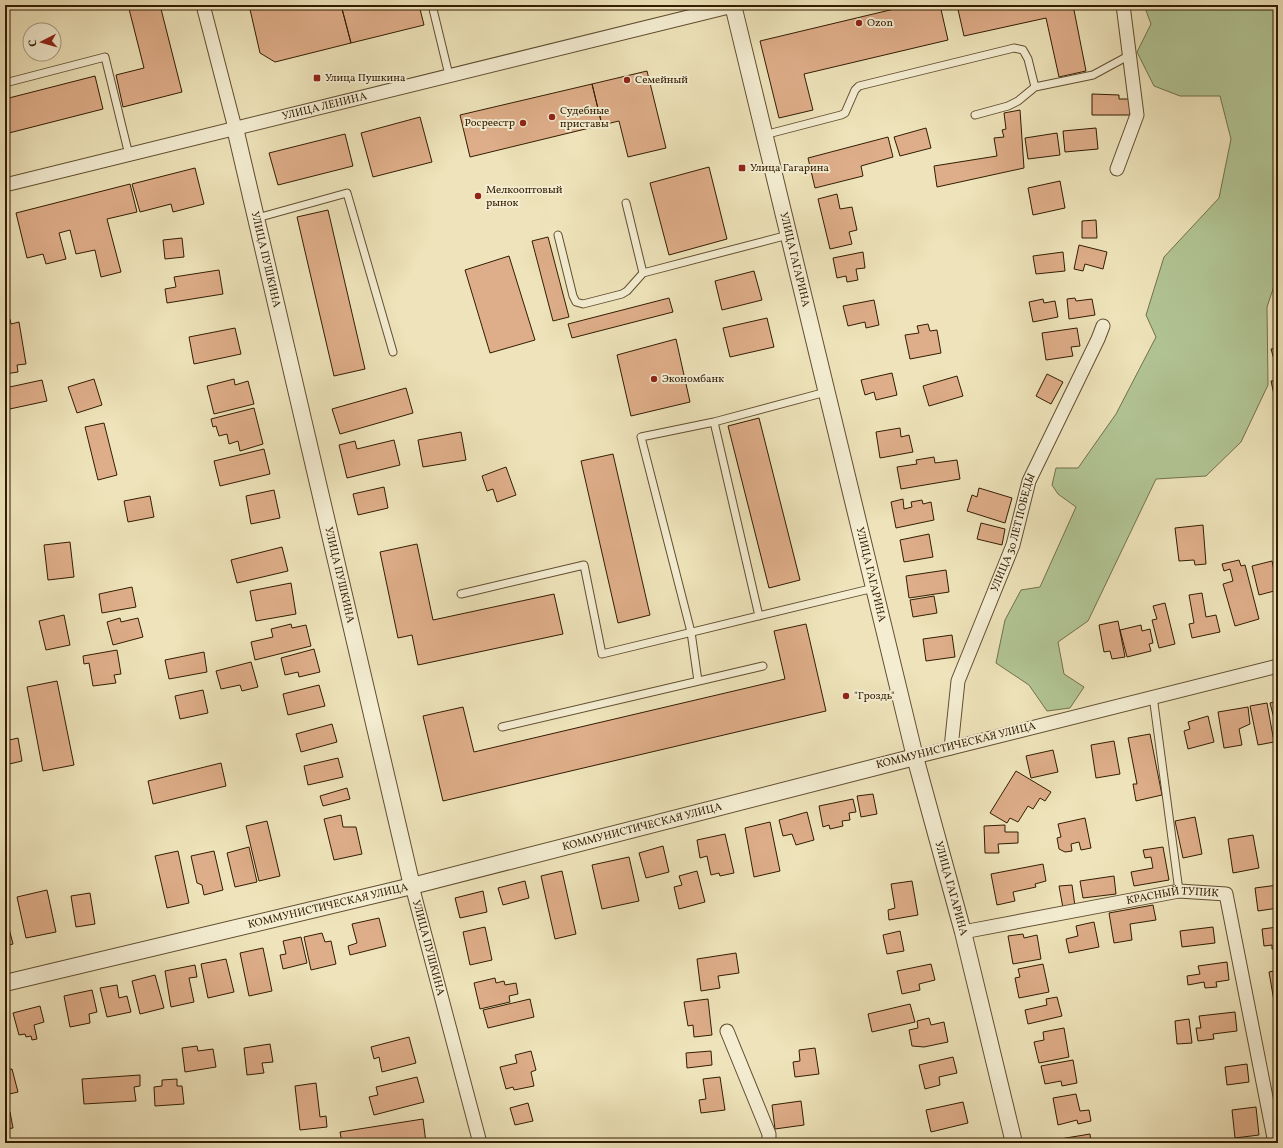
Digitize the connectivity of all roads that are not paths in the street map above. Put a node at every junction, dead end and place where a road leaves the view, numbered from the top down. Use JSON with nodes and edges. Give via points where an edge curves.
{"nodes":[{"id":1,"x":203,"y":5,"type":"edge"},
{"id":2,"x":432,"y":5,"type":"edge"},
{"id":3,"x":734,"y":5,"type":"edge"},
{"id":4,"x":1123,"y":5,"type":"edge"},
{"id":5,"x":1130,"y":55,"type":"junction"},
{"id":6,"x":449,"y":75,"type":"junction"},
{"id":7,"x":5,"y":83,"type":"edge"},
{"id":8,"x":1035,"y":87,"type":"junction"},
{"id":9,"x":975,"y":116,"type":"dead end"},
{"id":10,"x":235,"y":128,"type":"junction"},
{"id":11,"x":764,"y":135,"type":"junction"},
{"id":12,"x":130,"y":156,"type":"junction"},
{"id":13,"x":1117,"y":169,"type":"dead end"},
{"id":14,"x":5,"y":185,"type":"edge"},
{"id":15,"x":626,"y":203,"type":"dead end"},
{"id":16,"x":257,"y":218,"type":"junction"},
{"id":17,"x":558,"y":235,"type":"dead end"},
{"id":18,"x":788,"y":235,"type":"junction"},
{"id":19,"x":642,"y":273,"type":"junction"},
{"id":20,"x":1103,"y":326,"type":"dead end"},
{"id":21,"x":393,"y":352,"type":"dead end"},
{"id":22,"x":826,"y":392,"type":"junction"},
{"id":23,"x":714,"y":422,"type":"junction"},
{"id":24,"x":874,"y":588,"type":"junction"},
{"id":25,"x":461,"y":594,"type":"dead end"},
{"id":26,"x":759,"y":616,"type":"junction"},
{"id":27,"x":691,"y":632,"type":"junction"},
{"id":28,"x":763,"y":666,"type":"dead end"},
{"id":29,"x":1278,"y":666,"type":"edge"},
{"id":30,"x":698,"y":681,"type":"junction"},
{"id":31,"x":1153,"y":696,"type":"junction"},
{"id":32,"x":502,"y":727,"type":"dead end"},
{"id":33,"x":951,"y":748,"type":"junction"},
{"id":34,"x":915,"y":756,"type":"junction"},
{"id":35,"x":412,"y":886,"type":"junction"},
{"id":36,"x":1179,"y":891,"type":"junction"},
{"id":37,"x":963,"y":932,"type":"junction"},
{"id":38,"x":5,"y":983,"type":"edge"},
{"id":39,"x":727,"y":1031,"type":"dead end"},
{"id":40,"x":480,"y":1143,"type":"edge"},
{"id":41,"x":769,"y":1143,"type":"edge"},
{"id":42,"x":1014,"y":1143,"type":"edge"},
{"id":43,"x":1275,"y":1143,"type":"edge"}],
"edges":[{"from":1,"to":10,"type":"street","name":"УЛИЦА ПУШКИНА"},
{"from":2,"to":6,"type":"lane"},
{"from":3,"to":6,"type":"street","name":"УЛИЦА ЛЕНИНА"},
{"from":3,"to":11,"type":"street","name":"УЛИЦА ГАГАРИНА"},
{"from":4,"to":5,"type":"street"},
{"from":5,"to":8,"type":"lane","via":[[1094,75]]},
{"from":5,"to":13,"type":"street","via":[[1137,115]]},
{"from":6,"to":10,"type":"street","name":"УЛИЦА ЛЕНИНА"},
{"from":7,"to":12,"type":"lane","via":[[105,57]]},
{"from":8,"to":9,"type":"lane","via":[[1008,106]]},
{"from":8,"to":11,"type":"lane","via":[[1028,59],[1023,50],[1014,48],[859,86],[845,113]]},
{"from":10,"to":12,"type":"street","name":"УЛИЦА ЛЕНИНА"},
{"from":10,"to":16,"type":"street","name":"УЛИЦА ПУШКИНА"},
{"from":11,"to":18,"type":"street","name":"УЛИЦА ГАГАРИНА"},
{"from":12,"to":14,"type":"street","name":"УЛИЦА ЛЕНИНА"},
{"from":15,"to":19,"type":"lane"},
{"from":16,"to":21,"type":"lane","via":[[348,194]]},
{"from":16,"to":35,"type":"street","name":"УЛИЦА ПУШКИНА"},
{"from":17,"to":19,"type":"lane","via":[[576,302],[583,304],[622,294]]},
{"from":18,"to":19,"type":"lane"},
{"from":18,"to":22,"type":"street","name":"УЛИЦА ГАГАРИНА"},
{"from":20,"to":33,"type":"street","name":"УЛИЦА 30 ЛЕТ ПОБЕДЫ","via":[[1029,481],[1013,545],[958,681]]},
{"from":22,"to":23,"type":"lane"},
{"from":22,"to":24,"type":"street","name":"УЛИЦА ГАГАРИНА"},
{"from":23,"to":26,"type":"lane"},
{"from":23,"to":27,"type":"lane","via":[[641,437]]},
{"from":24,"to":26,"type":"lane"},
{"from":24,"to":34,"type":"street","name":"УЛИЦА ГАГАРИНА"},
{"from":25,"to":27,"type":"lane","via":[[584,565],[602,654]]},
{"from":26,"to":27,"type":"lane"},
{"from":27,"to":30,"type":"lane"},
{"from":28,"to":30,"type":"lane"},
{"from":29,"to":31,"type":"street","name":"КОММУНИСТИЧЕСКАЯ УЛИЦА"},
{"from":30,"to":32,"type":"lane"},
{"from":31,"to":33,"type":"street","name":"КОММУНИСТИЧЕСКАЯ УЛИЦА"},
{"from":31,"to":36,"type":"lane"},
{"from":33,"to":34,"type":"street","name":"КОММУНИСТИЧЕСКАЯ УЛИЦА"},
{"from":34,"to":35,"type":"street","name":"КОММУНИСТИЧЕСКАЯ УЛИЦА"},
{"from":34,"to":37,"type":"street","name":"УЛИЦА ГАГАРИНА"},
{"from":35,"to":38,"type":"street","name":"КОММУНИСТИЧЕСКАЯ УЛИЦА"},
{"from":35,"to":40,"type":"street","name":"УЛИЦА ПУШКИНА"},
{"from":36,"to":37,"type":"street","name":"КРАСНЫЙ ТУПИК"},
{"from":36,"to":43,"type":"street","name":"КРАСНЫЙ ТУПИК","via":[[1226,894]]},
{"from":37,"to":42,"type":"street","name":"УЛИЦА ГАГАРИНА"},
{"from":39,"to":41,"type":"street","via":[[769,1134]]}]}
